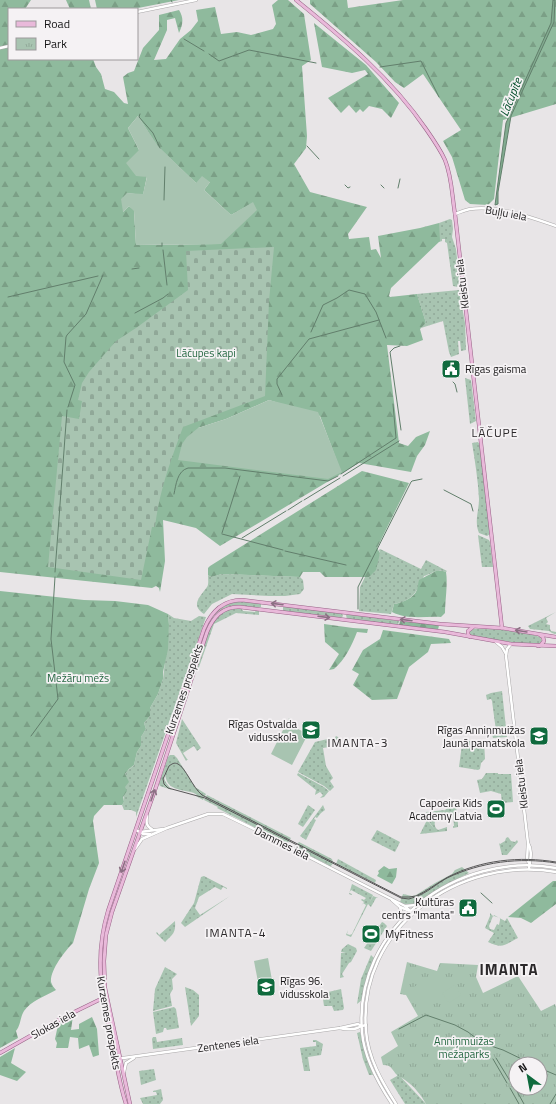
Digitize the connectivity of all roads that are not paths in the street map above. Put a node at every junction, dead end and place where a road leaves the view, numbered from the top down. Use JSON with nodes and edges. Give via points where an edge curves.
{"nodes":[{"id":1,"x":196,"y":0,"type":"edge"},
{"id":2,"x":296,"y":0,"type":"edge"},
{"id":3,"x":138,"y":12,"type":"edge"},
{"id":4,"x":455,"y":214,"type":"junction"},
{"id":5,"x":556,"y":226,"type":"edge"},
{"id":6,"x":263,"y":602,"type":"junction"},
{"id":7,"x":261,"y":609,"type":"junction"},
{"id":8,"x":345,"y":612,"type":"junction"},
{"id":9,"x":345,"y":619,"type":"junction"},
{"id":10,"x":475,"y":627,"type":"junction"},
{"id":11,"x":502,"y":628,"type":"junction"},
{"id":12,"x":539,"y":634,"type":"junction"},
{"id":13,"x":556,"y":637,"type":"edge"},
{"id":14,"x":471,"y":638,"type":"junction"},
{"id":15,"x":496,"y":642,"type":"junction"},
{"id":16,"x":511,"y":644,"type":"junction"},
{"id":17,"x":538,"y":646,"type":"junction"},
{"id":18,"x":556,"y":646,"type":"edge"},
{"id":19,"x":506,"y":654,"type":"junction"},
{"id":20,"x":193,"y":669,"type":"junction"},
{"id":21,"x":147,"y":813,"type":"junction"},
{"id":22,"x":136,"y":830,"type":"junction"},
{"id":23,"x":140,"y":832,"type":"junction"},
{"id":24,"x":154,"y":832,"type":"junction"},
{"id":25,"x":133,"y":855,"type":"junction"},
{"id":26,"x":530,"y":864,"type":"junction"},
{"id":27,"x":556,"y":868,"type":"edge"},
{"id":28,"x":530,"y":869,"type":"junction"},
{"id":29,"x":556,"y":872,"type":"edge"},
{"id":30,"x":392,"y":900,"type":"junction"},
{"id":31,"x":417,"y":905,"type":"junction"},
{"id":32,"x":405,"y":906,"type":"junction"},
{"id":33,"x":400,"y":907,"type":"junction"},
{"id":34,"x":410,"y":911,"type":"junction"},
{"id":35,"x":414,"y":912,"type":"junction"},
{"id":36,"x":401,"y":920,"type":"junction"},
{"id":37,"x":105,"y":997,"type":"junction"},
{"id":38,"x":365,"y":1004,"type":"junction"},
{"id":39,"x":366,"y":1025,"type":"junction"},
{"id":40,"x":362,"y":1026,"type":"junction"},
{"id":41,"x":368,"y":1051,"type":"junction"},
{"id":42,"x":0,"y":1053,"type":"edge"},
{"id":43,"x":136,"y":1057,"type":"junction"},
{"id":44,"x":118,"y":1059,"type":"junction"},
{"id":45,"x":124,"y":1076,"type":"junction"},
{"id":46,"x":126,"y":1104,"type":"edge"},
{"id":47,"x":130,"y":1104,"type":"edge"},
{"id":48,"x":392,"y":1104,"type":"edge"},
{"id":49,"x":396,"y":1104,"type":"edge"}],
"edges":[{"from":1,"to":3,"type":"street"},
{"from":2,"to":4,"type":"main road","name":"Kleistu iela","via":[[359,53],[417,116],[445,162]]},
{"from":4,"to":5,"type":"street","name":"Buļļu iela","via":[[479,208],[526,216]]},
{"from":4,"to":11,"type":"main road","name":"Kleistu iela"},
{"from":6,"to":7,"type":"main road"},
{"from":8,"to":6,"type":"main road","name":"Kurzemes prospekts","one_way":true},
{"from":6,"to":20,"type":"main road","name":"Kurzemes prospekts","via":[[235,600],[218,608],[206,623]]},
{"from":7,"to":9,"type":"main road","name":"Kurzemes prospekts","one_way":true},
{"from":7,"to":20,"type":"main road","name":"Kurzemes prospekts","via":[[234,607],[226,608],[218,614],[208,629]]},
{"from":8,"to":9,"type":"main road"},
{"from":10,"to":8,"type":"main road","name":"Kurzemes prospekts","one_way":true},
{"from":9,"to":14,"type":"main road","name":"Kurzemes prospekts","via":[[445,632]]},
{"from":10,"to":11,"type":"main road","name":"Kurzemes prospekts"},
{"from":10,"to":14,"type":"main road","via":[[468,631]]},
{"from":12,"to":11,"type":"main road","name":"Kurzemes prospekts","one_way":true},
{"from":12,"to":13,"type":"main road","name":"Kurzemes prospekts"},
{"from":12,"to":17,"type":"main road","via":[[544,641]]},
{"from":14,"to":15,"type":"main road","name":"Kurzemes prospekts"},
{"from":15,"to":16,"type":"main road","name":"Kurzemes prospekts"},
{"from":15,"to":19,"type":"street"},
{"from":16,"to":17,"type":"main road","name":"Kurzemes prospekts"},
{"from":16,"to":19,"type":"street"},
{"from":17,"to":18,"type":"main road","name":"Kurzemes prospekts"},
{"from":19,"to":26,"type":"street","name":"Kleistu iela","via":[[528,842],[527,860]]},
{"from":21,"to":20,"type":"main road","name":"Kurzemes prospekts","one_way":true},
{"from":20,"to":22,"type":"main road","name":"Kurzemes prospekts"},
{"from":21,"to":23,"type":"main road","name":"Kurzemes prospekts"},
{"from":21,"to":24,"type":"street","via":[[146,824]]},
{"from":22,"to":23,"type":"street"},
{"from":22,"to":37,"type":"main road","name":"Kurzemes prospekts","one_way":true,"via":[[103,929],[100,982]]},
{"from":23,"to":24,"type":"street","name":"Dammes iela"},
{"from":23,"to":25,"type":"main road","name":"Kurzemes prospekts"},
{"from":24,"to":25,"type":"street","name":"Dammes iela","via":[[140,841]]},
{"from":24,"to":30,"type":"street","name":"Dammes iela","via":[[208,814],[227,815]]},
{"from":25,"to":37,"type":"main road","name":"Kurzemes prospekts","via":[[106,935]]},
{"from":26,"to":27,"type":"street"},
{"from":26,"to":28,"type":"street","name":"Kleistu iela"},
{"from":26,"to":31,"type":"street","via":[[471,875],[441,888]]},
{"from":28,"to":29,"type":"street"},
{"from":28,"to":35,"type":"street","via":[[497,872],[467,880],[438,894]]},
{"from":30,"to":32,"type":"street","name":"Dammes iela"},
{"from":30,"to":33,"type":"street","name":"Dammes iela"},
{"from":31,"to":32,"type":"street"},
{"from":31,"to":34,"type":"street"},
{"from":32,"to":34,"type":"street","name":"Dammes iela"},
{"from":33,"to":34,"type":"street","name":"Dammes iela"},
{"from":33,"to":36,"type":"street"},
{"from":34,"to":35,"type":"street"},
{"from":34,"to":36,"type":"street"},
{"from":35,"to":38,"type":"street","via":[[397,930],[383,951],[372,977]]},
{"from":36,"to":38,"type":"street","via":[[377,956],[366,986]]},
{"from":37,"to":42,"type":"main road","name":"Slokas iela"},
{"from":37,"to":44,"type":"main road","name":"Kurzemes prospekts"},
{"from":38,"to":39,"type":"street"},
{"from":38,"to":40,"type":"street"},
{"from":39,"to":40,"type":"street","name":"Zentenes iela"},
{"from":39,"to":41,"type":"street"},
{"from":40,"to":41,"type":"street","via":[[362,1035]]},
{"from":40,"to":43,"type":"street","name":"Zentenes iela","via":[[357,1024]]},
{"from":41,"to":48,"type":"street","via":[[375,1076]]},
{"from":41,"to":49,"type":"street","via":[[381,1080]]},
{"from":43,"to":44,"type":"street","name":"Zentenes iela"},
{"from":43,"to":45,"type":"street","via":[[126,1063]]},
{"from":44,"to":45,"type":"main road","name":"Kurzemes prospekts"},
{"from":44,"to":46,"type":"main road","name":"Kurzemes prospekts"},
{"from":45,"to":47,"type":"main road","name":"Kurzemes prospekts"}]}
